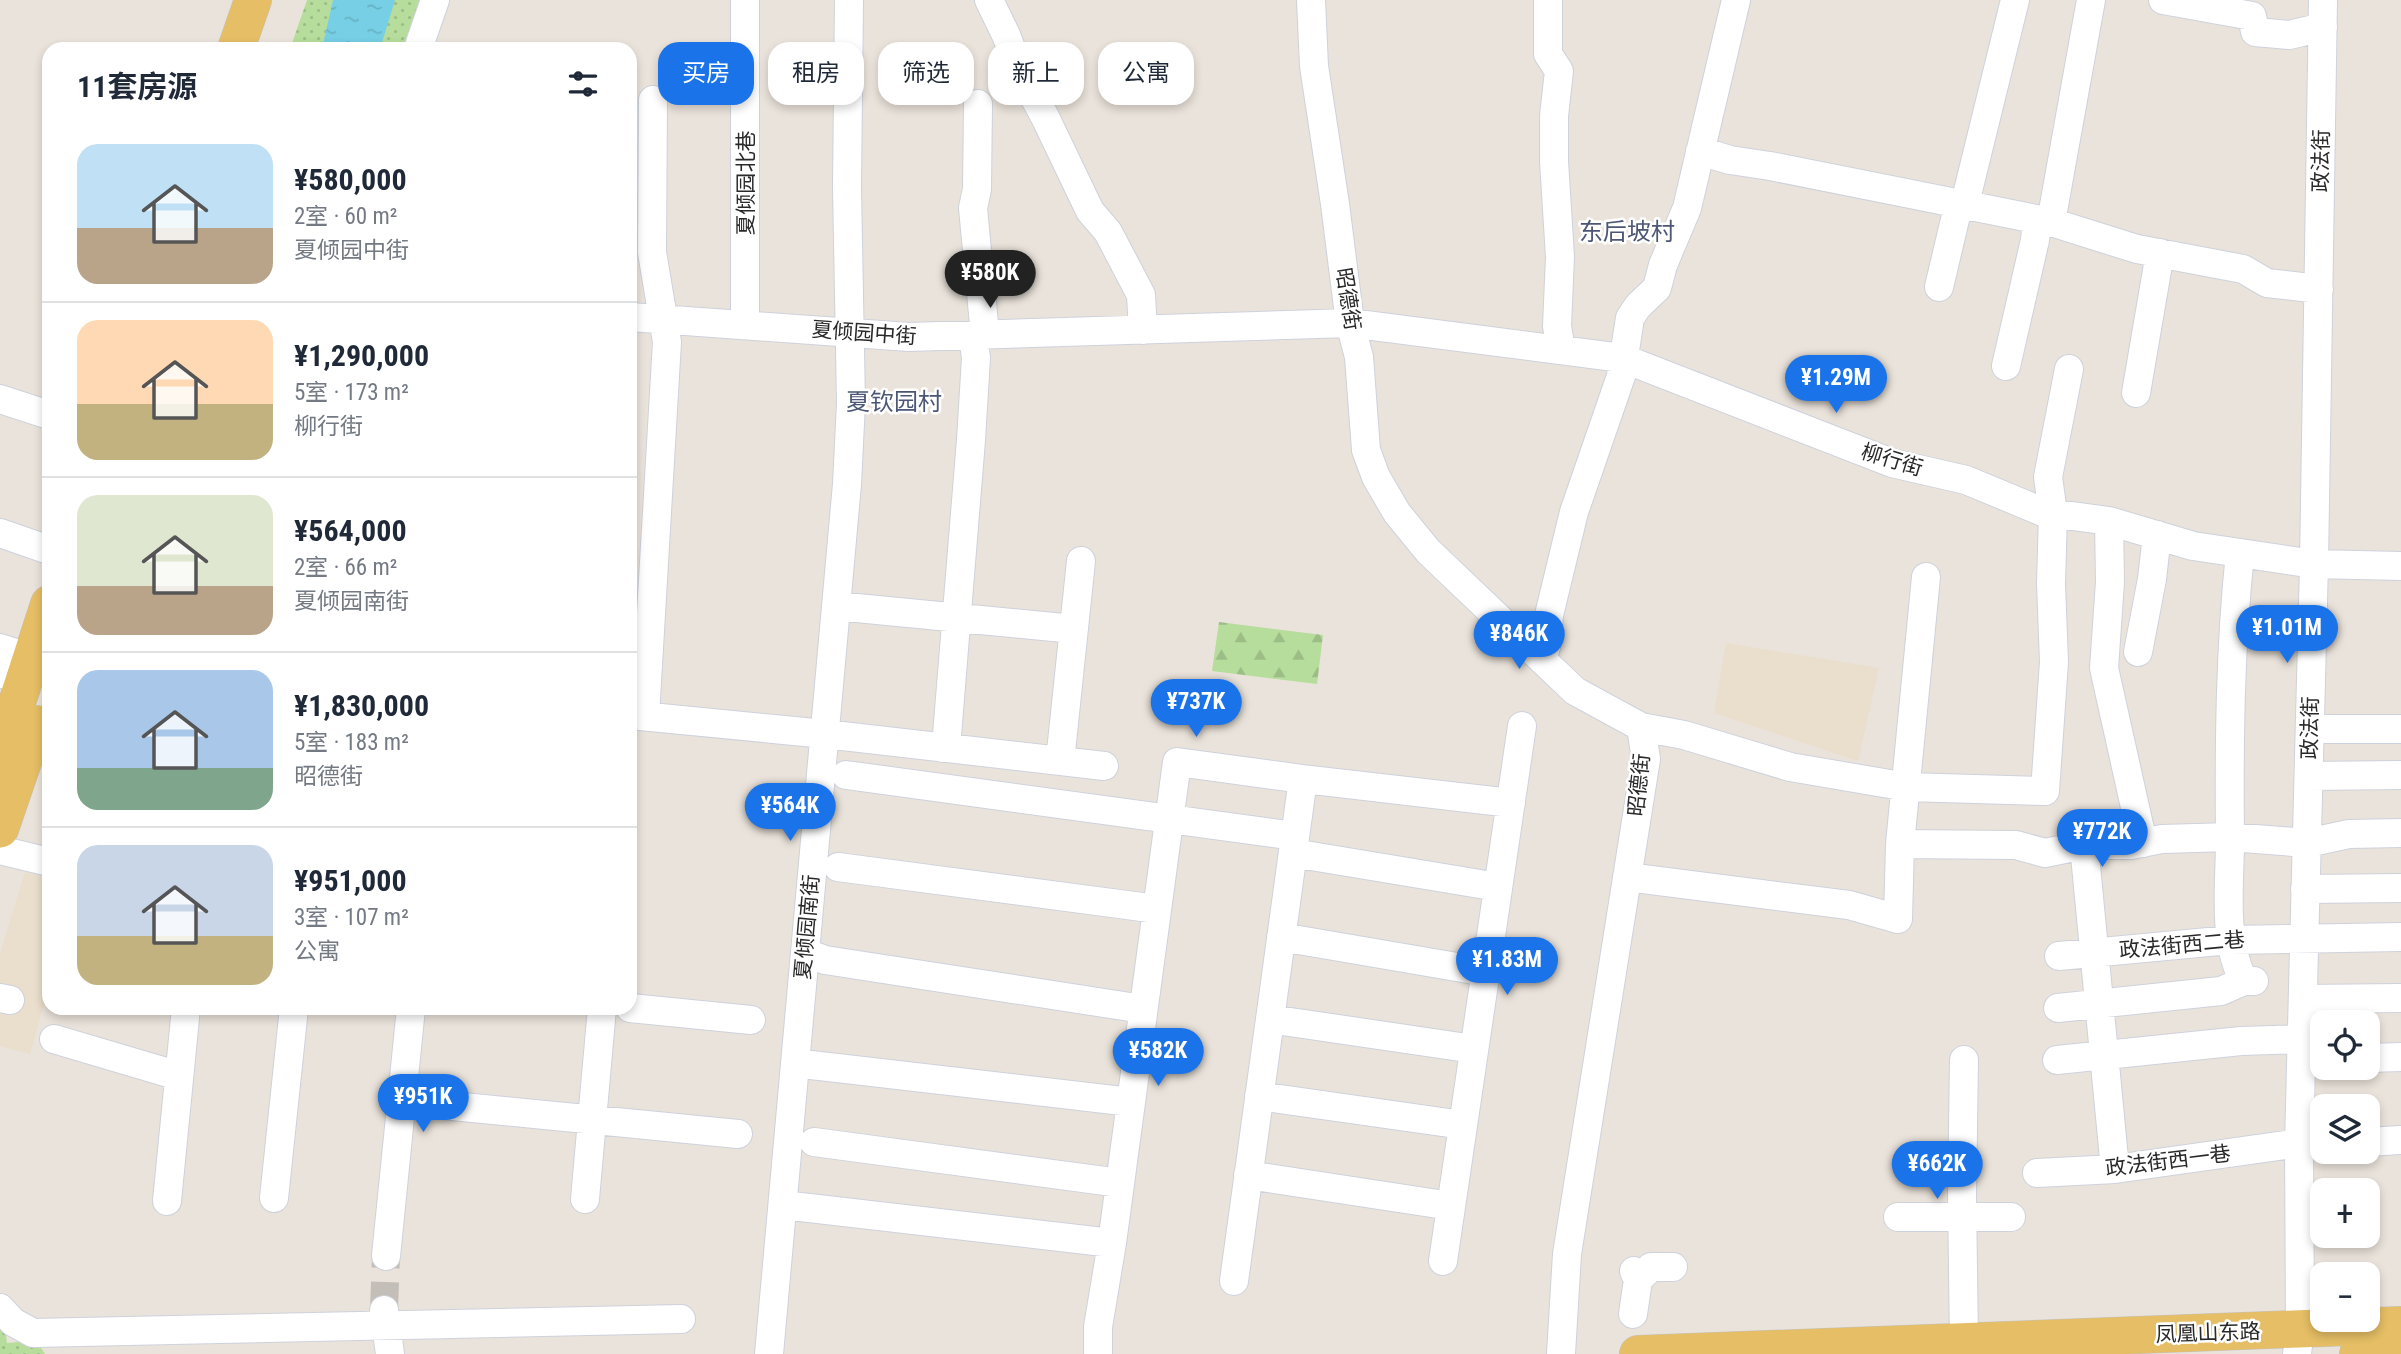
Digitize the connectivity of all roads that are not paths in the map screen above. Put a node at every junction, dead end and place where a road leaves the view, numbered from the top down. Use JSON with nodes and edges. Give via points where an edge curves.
{"nodes":[{"id":1,"x":253,"y":0,"type":"edge"},
{"id":2,"x":279,"y":0,"type":"edge"},
{"id":3,"x":435,"y":0,"type":"edge"},
{"id":4,"x":745,"y":0,"type":"edge"},
{"id":5,"x":849,"y":0,"type":"edge"},
{"id":6,"x":989,"y":0,"type":"edge"},
{"id":7,"x":1311,"y":0,"type":"edge"},
{"id":8,"x":1548,"y":0,"type":"edge"},
{"id":9,"x":1735,"y":0,"type":"edge"},
{"id":10,"x":2015,"y":0,"type":"edge"},
{"id":11,"x":2091,"y":0,"type":"edge"},
{"id":12,"x":2163,"y":0,"type":"edge"},
{"id":13,"x":2323,"y":14,"type":"edge"},
{"id":14,"x":238,"y":42,"type":"edge"},
{"id":15,"x":265,"y":42,"type":"edge"},
{"id":16,"x":420,"y":42,"type":"edge"},
{"id":17,"x":653,"y":100,"type":"dead end"},
{"id":18,"x":978,"y":104,"type":"dead end"},
{"id":19,"x":1700,"y":151,"type":"junction"},
{"id":20,"x":1965,"y":204,"type":"junction"},
{"id":21,"x":2044,"y":221,"type":"junction"},
{"id":22,"x":2160,"y":253,"type":"junction"},
{"id":23,"x":1939,"y":287,"type":"dead end"},
{"id":24,"x":2319,"y":289,"type":"junction"},
{"id":25,"x":637,"y":317,"type":"edge"},
{"id":26,"x":662,"y":318,"type":"junction"},
{"id":27,"x":1350,"y":323,"type":"junction"},
{"id":28,"x":745,"y":324,"type":"junction"},
{"id":29,"x":1143,"y":330,"type":"junction"},
{"id":30,"x":848,"y":332,"type":"junction"},
{"id":31,"x":979,"y":336,"type":"junction"},
{"id":32,"x":1561,"y":350,"type":"junction"},
{"id":33,"x":1622,"y":358,"type":"junction"},
{"id":34,"x":2006,"y":366,"type":"dead end"},
{"id":35,"x":2069,"y":369,"type":"dead end"},
{"id":36,"x":2136,"y":393,"type":"dead end"},
{"id":37,"x":0,"y":399,"type":"edge"},
{"id":38,"x":42,"y":413,"type":"edge"},
{"id":39,"x":2053,"y":513,"type":"junction"},
{"id":40,"x":2109,"y":521,"type":"junction"},
{"id":41,"x":0,"y":533,"type":"edge"},
{"id":42,"x":2157,"y":535,"type":"junction"},
{"id":43,"x":42,"y":548,"type":"edge"},
{"id":44,"x":2240,"y":553,"type":"junction"},
{"id":45,"x":1081,"y":562,"type":"dead end"},
{"id":46,"x":2314,"y":564,"type":"junction"},
{"id":47,"x":2401,"y":566,"type":"edge"},
{"id":48,"x":1926,"y":578,"type":"dead end"},
{"id":49,"x":836,"y":606,"type":"junction"},
{"id":50,"x":957,"y":617,"type":"junction"},
{"id":51,"x":42,"y":620,"type":"edge"},
{"id":52,"x":1074,"y":629,"type":"junction"},
{"id":53,"x":2138,"y":652,"type":"dead end"},
{"id":54,"x":1542,"y":660,"type":"junction"},
{"id":55,"x":21,"y":669,"type":"edge"},
{"id":56,"x":637,"y":716,"type":"edge"},
{"id":57,"x":1522,"y":726,"type":"dead end"},
{"id":58,"x":1641,"y":727,"type":"junction"},
{"id":59,"x":2310,"y":729,"type":"junction"},
{"id":60,"x":2401,"y":729,"type":"edge"},
{"id":61,"x":825,"y":734,"type":"junction"},
{"id":62,"x":943,"y":748,"type":"junction"},
{"id":63,"x":0,"y":755,"type":"edge"},
{"id":64,"x":1060,"y":761,"type":"junction"},
{"id":65,"x":1104,"y":766,"type":"dead end"},
{"id":66,"x":846,"y":775,"type":"dead end"},
{"id":67,"x":2401,"y":775,"type":"edge"},
{"id":68,"x":2309,"y":776,"type":"junction"},
{"id":69,"x":1303,"y":779,"type":"junction"},
{"id":70,"x":1907,"y":787,"type":"junction"},
{"id":71,"x":1511,"y":803,"type":"junction"},
{"id":72,"x":1169,"y":819,"type":"junction"},
{"id":73,"x":0,"y":829,"type":"edge"},
{"id":74,"x":2401,"y":833,"type":"edge"},
{"id":75,"x":2230,"y":838,"type":"junction"},
{"id":76,"x":2143,"y":843,"type":"junction"},
{"id":77,"x":2307,"y":843,"type":"junction"},
{"id":78,"x":1294,"y":844,"type":"junction"},
{"id":79,"x":1900,"y":844,"type":"junction"},
{"id":80,"x":2084,"y":845,"type":"junction"},
{"id":81,"x":0,"y":850,"type":"edge"},
{"id":82,"x":42,"y":860,"type":"edge"},
{"id":83,"x":838,"y":867,"type":"dead end"},
{"id":84,"x":1627,"y":877,"type":"junction"},
{"id":85,"x":1498,"y":887,"type":"junction"},
{"id":86,"x":2401,"y":888,"type":"edge"},
{"id":87,"x":2305,"y":889,"type":"junction"},
{"id":88,"x":1157,"y":909,"type":"junction"},
{"id":89,"x":1281,"y":937,"type":"junction"},
{"id":90,"x":2401,"y":937,"type":"edge"},
{"id":91,"x":2304,"y":938,"type":"junction"},
{"id":92,"x":2230,"y":940,"type":"junction"},
{"id":93,"x":2094,"y":953,"type":"junction"},
{"id":94,"x":812,"y":955,"type":"dead end"},
{"id":95,"x":2059,"y":956,"type":"dead end"},
{"id":96,"x":1486,"y":972,"type":"junction"},
{"id":97,"x":2401,"y":998,"type":"edge"},
{"id":98,"x":2302,"y":999,"type":"junction"},
{"id":99,"x":2099,"y":1002,"type":"junction"},
{"id":100,"x":2058,"y":1008,"type":"dead end"},
{"id":101,"x":637,"y":1009,"type":"edge"},
{"id":102,"x":1143,"y":1009,"type":"junction"},
{"id":103,"x":185,"y":1015,"type":"edge"},
{"id":104,"x":293,"y":1015,"type":"edge"},
{"id":105,"x":410,"y":1015,"type":"edge"},
{"id":106,"x":601,"y":1015,"type":"edge"},
{"id":107,"x":1270,"y":1019,"type":"junction"},
{"id":108,"x":751,"y":1020,"type":"dead end"},
{"id":109,"x":54,"y":1039,"type":"dead end"},
{"id":110,"x":1474,"y":1049,"type":"junction"},
{"id":111,"x":2308,"y":1053,"type":"edge"},
{"id":112,"x":2104,"y":1056,"type":"junction"},
{"id":113,"x":2401,"y":1057,"type":"edge"},
{"id":114,"x":2380,"y":1058,"type":"edge"},
{"id":115,"x":1965,"y":1060,"type":"dead end"},
{"id":116,"x":2057,"y":1060,"type":"dead end"},
{"id":117,"x":811,"y":1065,"type":"dead end"},
{"id":118,"x":179,"y":1076,"type":"junction"},
{"id":119,"x":1259,"y":1096,"type":"junction"},
{"id":120,"x":402,"y":1101,"type":"junction"},
{"id":121,"x":1131,"y":1102,"type":"junction"},
{"id":122,"x":2310,"y":1113,"type":"edge"},
{"id":123,"x":591,"y":1120,"type":"junction"},
{"id":124,"x":1463,"y":1125,"type":"junction"},
{"id":125,"x":738,"y":1134,"type":"dead end"},
{"id":126,"x":2401,"y":1140,"type":"edge"},
{"id":127,"x":2380,"y":1141,"type":"edge"},
{"id":128,"x":814,"y":1142,"type":"dead end"},
{"id":129,"x":2310,"y":1143,"type":"edge"},
{"id":130,"x":2310,"y":1160,"type":"edge"},
{"id":131,"x":2115,"y":1169,"type":"junction"},
{"id":132,"x":2037,"y":1173,"type":"dead end"},
{"id":133,"x":1248,"y":1175,"type":"junction"},
{"id":134,"x":1120,"y":1183,"type":"junction"},
{"id":135,"x":274,"y":1198,"type":"dead end"},
{"id":136,"x":585,"y":1199,"type":"dead end"},
{"id":137,"x":167,"y":1201,"type":"dead end"},
{"id":138,"x":792,"y":1206,"type":"dead end"},
{"id":139,"x":1451,"y":1206,"type":"junction"},
{"id":140,"x":1898,"y":1217,"type":"dead end"},
{"id":141,"x":1962,"y":1217,"type":"junction"},
{"id":142,"x":2011,"y":1217,"type":"dead end"},
{"id":143,"x":1112,"y":1244,"type":"junction"},
{"id":144,"x":386,"y":1255,"type":"tunnel mouth"},
{"id":145,"x":1443,"y":1261,"type":"dead end"},
{"id":146,"x":1673,"y":1267,"type":"dead end"},
{"id":147,"x":1234,"y":1281,"type":"dead end"},
{"id":148,"x":0,"y":1308,"type":"edge"},
{"id":149,"x":1633,"y":1314,"type":"dead end"},
{"id":150,"x":384,"y":1318,"type":"junction"},
{"id":151,"x":681,"y":1319,"type":"dead end"},
{"id":152,"x":2401,"y":1325,"type":"edge"},
{"id":153,"x":1964,"y":1342,"type":"junction"},
{"id":154,"x":2299,"y":1342,"type":"edge"},
{"id":155,"x":2401,"y":1352,"type":"edge"},
{"id":156,"x":390,"y":1354,"type":"edge"},
{"id":157,"x":769,"y":1354,"type":"edge"},
{"id":158,"x":1098,"y":1354,"type":"edge"},
{"id":159,"x":1561,"y":1354,"type":"edge"},
{"id":160,"x":1638,"y":1354,"type":"edge"},
{"id":161,"x":2358,"y":1354,"type":"edge"}],
"edges":[{"from":1,"to":14,"type":"main road"},
{"from":2,"to":15,"type":"main road"},
{"from":3,"to":16,"type":"street"},
{"from":4,"to":28,"type":"street","name":"夏倾园北巷"},
{"from":5,"to":30,"type":"street","name":"夏倾园南街"},
{"from":6,"to":29,"type":"street","via":[[1090,211],[1108,232],[1141,295]]},
{"from":7,"to":27,"type":"street","name":"昭德街","via":[[1314,66]]},
{"from":8,"to":32,"type":"street","via":[[1548,54],[1559,71],[1554,161]]},
{"from":9,"to":19,"type":"street"},
{"from":10,"to":20,"type":"street"},
{"from":11,"to":21,"type":"street"},
{"from":12,"to":13,"type":"street","via":[[2252,16],[2255,32],[2289,35]]},
{"from":13,"to":24,"type":"street","name":"政法街"},
{"from":17,"to":26,"type":"street","via":[[652,252]]},
{"from":18,"to":31,"type":"street","via":[[973,208]]},
{"from":19,"to":20,"type":"street"},
{"from":19,"to":33,"type":"street","via":[[1687,208],[1657,288],[1630,318]]},
{"from":20,"to":21,"type":"street"},
{"from":20,"to":23,"type":"street","via":[[1957,211]]},
{"from":21,"to":22,"type":"street"},
{"from":21,"to":34,"type":"street","via":[[2035,240]]},
{"from":22,"to":24,"type":"street","via":[[2243,269],[2267,283]]},
{"from":22,"to":36,"type":"street"},
{"from":24,"to":46,"type":"street","name":"政法街"},
{"from":25,"to":26,"type":"street","name":"夏倾园中街"},
{"from":26,"to":28,"type":"street","name":"夏倾园中街"},
{"from":26,"to":56,"type":"street","via":[[666,379]]},
{"from":27,"to":29,"type":"street","name":"夏倾园中街"},
{"from":27,"to":32,"type":"street","name":"柳行街"},
{"from":27,"to":54,"type":"street","name":"昭德街","via":[[1359,357],[1366,450],[1376,477],[1397,513],[1428,551]]},
{"from":28,"to":30,"type":"street","name":"夏倾园中街"},
{"from":29,"to":31,"type":"street","name":"夏倾园中街"},
{"from":30,"to":31,"type":"street","name":"夏倾园中街"},
{"from":30,"to":49,"type":"street","name":"夏倾园南街","via":[[851,404]]},
{"from":31,"to":50,"type":"street"},
{"from":32,"to":33,"type":"street","name":"柳行街"},
{"from":33,"to":39,"type":"street","name":"柳行街","via":[[1892,463],[1966,480]]},
{"from":33,"to":54,"type":"street","via":[[1621,376],[1574,512]]},
{"from":35,"to":39,"type":"street","via":[[2048,477]]},
{"from":37,"to":38,"type":"street"},
{"from":39,"to":40,"type":"street","name":"柳行街"},
{"from":39,"to":70,"type":"street","via":[[2054,662],[2045,791]]},
{"from":40,"to":42,"type":"street","name":"柳行街"},
{"from":40,"to":76,"type":"street","via":[[2104,668]]},
{"from":41,"to":43,"type":"street"},
{"from":42,"to":44,"type":"street","name":"柳行街"},
{"from":42,"to":53,"type":"street"},
{"from":44,"to":46,"type":"street","name":"柳行街"},
{"from":44,"to":75,"type":"street","via":[[2229,730]]},
{"from":45,"to":52,"type":"street"},
{"from":46,"to":47,"type":"street","name":"柳行街"},
{"from":46,"to":59,"type":"street","name":"政法街"},
{"from":48,"to":70,"type":"street"},
{"from":49,"to":50,"type":"street"},
{"from":49,"to":61,"type":"street","name":"夏倾园南街"},
{"from":50,"to":52,"type":"street"},
{"from":50,"to":62,"type":"street"},
{"from":51,"to":55,"type":"main road"},
{"from":52,"to":64,"type":"street"},
{"from":54,"to":58,"type":"street","name":"昭德街","via":[[1575,691]]},
{"from":55,"to":63,"type":"main road"},
{"from":55,"to":73,"type":"main road"},
{"from":56,"to":61,"type":"street"},
{"from":57,"to":71,"type":"street"},
{"from":58,"to":70,"type":"street","via":[[1790,767]]},
{"from":58,"to":84,"type":"street","name":"昭德街","via":[[1646,759]]},
{"from":59,"to":60,"type":"street"},
{"from":59,"to":68,"type":"street","name":"政法街"},
{"from":61,"to":62,"type":"street"},
{"from":61,"to":157,"type":"street","name":"夏倾园南街"},
{"from":62,"to":64,"type":"street"},
{"from":64,"to":65,"type":"street"},
{"from":66,"to":72,"type":"street"},
{"from":67,"to":68,"type":"street"},
{"from":68,"to":77,"type":"street","name":"政法街"},
{"from":69,"to":71,"type":"street"},
{"from":69,"to":72,"type":"street","via":[[1177,762]]},
{"from":69,"to":78,"type":"street"},
{"from":70,"to":79,"type":"street"},
{"from":71,"to":85,"type":"street"},
{"from":72,"to":78,"type":"street"},
{"from":72,"to":88,"type":"street"},
{"from":74,"to":77,"type":"street","via":[[2349,834]]},
{"from":75,"to":76,"type":"street"},
{"from":75,"to":77,"type":"street"},
{"from":75,"to":92,"type":"street"},
{"from":76,"to":80,"type":"street"},
{"from":77,"to":87,"type":"street","name":"政法街"},
{"from":78,"to":85,"type":"street"},
{"from":78,"to":89,"type":"street"},
{"from":79,"to":80,"type":"street","via":[[2016,845],[2045,853]]},
{"from":79,"to":84,"type":"street","via":[[1898,919],[1849,905]]},
{"from":80,"to":93,"type":"street"},
{"from":81,"to":82,"type":"street"},
{"from":83,"to":88,"type":"street"},
{"from":84,"to":159,"type":"street","name":"昭德街","via":[[1567,1254]]},
{"from":85,"to":96,"type":"street"},
{"from":86,"to":87,"type":"street"},
{"from":87,"to":91,"type":"street","name":"政法街"},
{"from":88,"to":102,"type":"street"},
{"from":89,"to":96,"type":"street"},
{"from":89,"to":107,"type":"street"},
{"from":90,"to":91,"type":"street","name":"政法街西二巷"},
{"from":91,"to":92,"type":"street","name":"政法街西二巷"},
{"from":91,"to":98,"type":"street","name":"政法街"},
{"from":92,"to":93,"type":"street","name":"政法街西二巷"},
{"from":92,"to":99,"type":"street","via":[[2235,964],[2249,981],[2221,991]]},
{"from":93,"to":95,"type":"street","name":"政法街西二巷"},
{"from":93,"to":99,"type":"street"},
{"from":94,"to":102,"type":"street"},
{"from":96,"to":110,"type":"street"},
{"from":97,"to":98,"type":"street"},
{"from":98,"to":111,"type":"street","name":"政法街"},
{"from":99,"to":100,"type":"street"},
{"from":99,"to":112,"type":"street"},
{"from":101,"to":108,"type":"street"},
{"from":102,"to":121,"type":"street"},
{"from":103,"to":118,"type":"street"},
{"from":104,"to":135,"type":"street"},
{"from":105,"to":120,"type":"street"},
{"from":106,"to":123,"type":"street"},
{"from":107,"to":110,"type":"street"},
{"from":107,"to":119,"type":"street"},
{"from":109,"to":118,"type":"street"},
{"from":110,"to":124,"type":"street"},
{"from":111,"to":112,"type":"street","via":[[2241,1041]]},
{"from":111,"to":122,"type":"street","name":"政法街"},
{"from":112,"to":116,"type":"street"},
{"from":112,"to":131,"type":"street"},
{"from":113,"to":114,"type":"street"},
{"from":115,"to":141,"type":"street"},
{"from":117,"to":121,"type":"street"},
{"from":118,"to":137,"type":"street"},
{"from":119,"to":124,"type":"street"},
{"from":119,"to":133,"type":"street"},
{"from":120,"to":123,"type":"street"},
{"from":120,"to":144,"type":"street"},
{"from":121,"to":134,"type":"street"},
{"from":123,"to":125,"type":"street"},
{"from":123,"to":136,"type":"street"},
{"from":124,"to":139,"type":"street"},
{"from":126,"to":127,"type":"street"},
{"from":128,"to":134,"type":"street"},
{"from":129,"to":131,"type":"street","name":"政法街西一巷"},
{"from":130,"to":154,"type":"street","name":"政法街"},
{"from":131,"to":132,"type":"street","name":"政法街西一巷"},
{"from":133,"to":139,"type":"street"},
{"from":133,"to":147,"type":"street"},
{"from":134,"to":143,"type":"street"},
{"from":138,"to":143,"type":"street"},
{"from":139,"to":145,"type":"street"},
{"from":140,"to":141,"type":"street"},
{"from":141,"to":142,"type":"street"},
{"from":141,"to":153,"type":"street"},
{"from":143,"to":158,"type":"street","via":[[1098,1326]]},
{"from":146,"to":149,"type":"street","via":[[1651,1267],[1636,1275]]},
{"from":148,"to":150,"type":"street","via":[[33,1333]]},
{"from":150,"to":151,"type":"street"},
{"from":150,"to":156,"type":"street"},
{"from":152,"to":154,"type":"main road","name":"凤凰山东路"},
{"from":153,"to":154,"type":"main road","name":"凤凰山东路"},
{"from":153,"to":160,"type":"main road","name":"凤凰山东路"},
{"from":155,"to":161,"type":"main road"}]}
